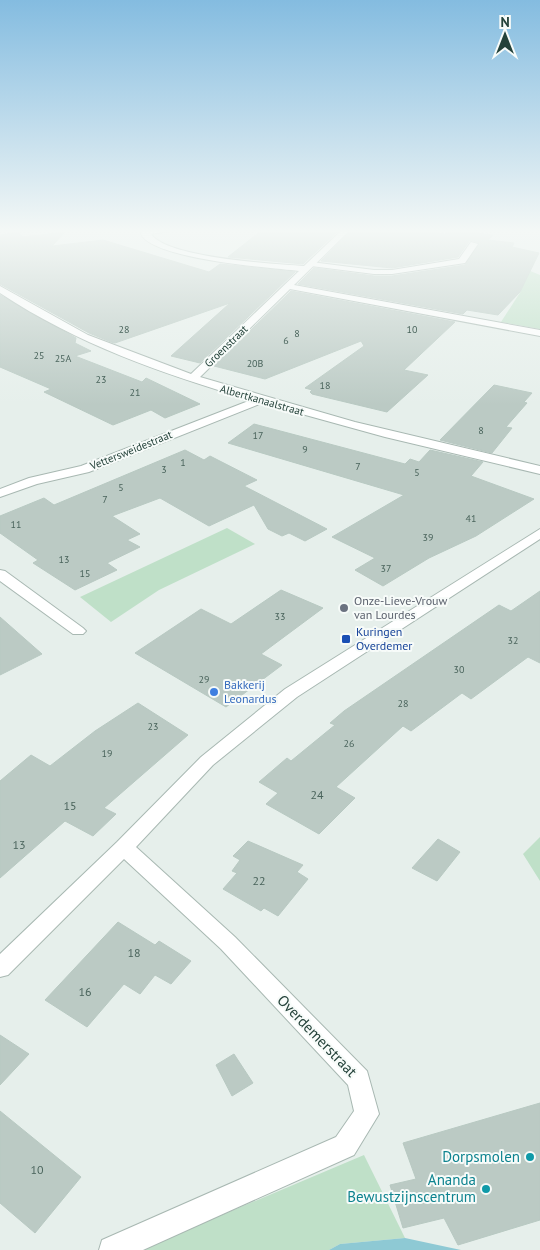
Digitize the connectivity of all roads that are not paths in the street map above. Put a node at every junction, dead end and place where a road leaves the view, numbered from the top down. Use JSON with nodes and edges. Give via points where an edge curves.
{"nodes":[{"id":1,"x":286,"y":288,"type":"edge"},
{"id":2,"x":301,"y":288,"type":"edge"},
{"id":3,"x":0,"y":289,"type":"edge"},
{"id":4,"x":540,"y":333,"type":"edge"},
{"id":5,"x":192,"y":379,"type":"junction"},
{"id":6,"x":260,"y":400,"type":"junction"},
{"id":7,"x":540,"y":470,"type":"edge"},
{"id":8,"x":0,"y":493,"type":"edge"},
{"id":9,"x":540,"y":533,"type":"edge"},
{"id":10,"x":0,"y":574,"type":"edge"},
{"id":11,"x":78,"y":631,"type":"dead end"},
{"id":12,"x":124,"y":847,"type":"junction"},
{"id":13,"x":0,"y":968,"type":"edge"},
{"id":14,"x":112,"y":1250,"type":"edge"}],
"edges":[{"from":1,"to":5,"type":"street","name":"Groenstraat"},
{"from":2,"to":4,"type":"street"},
{"from":3,"to":5,"type":"street","name":"Albertkanaalstraat","via":[[64,326]]},
{"from":5,"to":6,"type":"street","name":"Albertkanaalstraat"},
{"from":6,"to":7,"type":"street","name":"Albertkanaalstraat"},
{"from":6,"to":8,"type":"street","name":"Vettersweidestraat","via":[[86,469],[32,481]]},
{"from":9,"to":12,"type":"street","via":[[291,693],[207,762]]},
{"from":10,"to":11,"type":"street"},
{"from":12,"to":13,"type":"street"},
{"from":12,"to":14,"type":"street","name":"Overdemerstraat","via":[[228,943],[359,1079],[367,1114],[345,1146]]}]}
